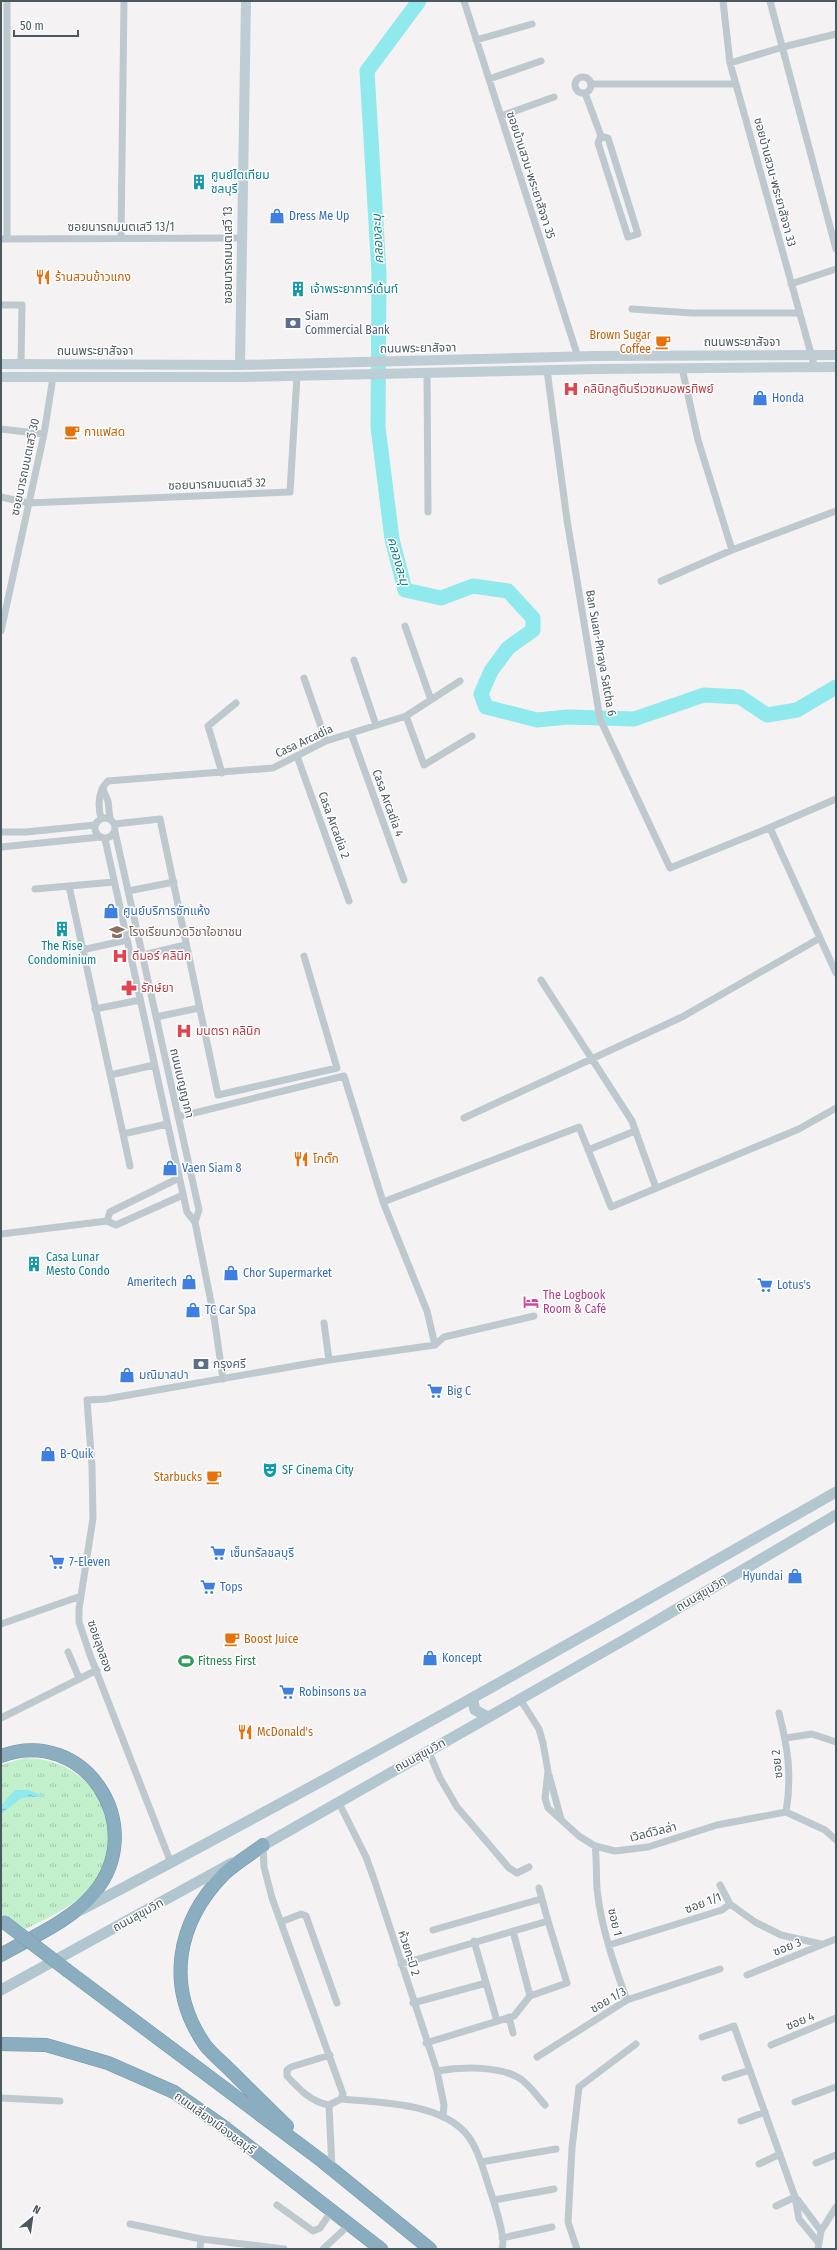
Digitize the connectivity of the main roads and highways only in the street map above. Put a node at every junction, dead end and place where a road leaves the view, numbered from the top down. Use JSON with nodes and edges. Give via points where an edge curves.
{"nodes":[{"id":1,"x":246,"y":1,"type":"edge"},
{"id":2,"x":836,"y":355,"type":"edge"},
{"id":3,"x":628,"y":356,"type":"junction"},
{"id":4,"x":1,"y":364,"type":"edge"},
{"id":5,"x":240,"y":365,"type":"junction"},
{"id":6,"x":836,"y":367,"type":"edge"},
{"id":7,"x":629,"y":369,"type":"junction"},
{"id":8,"x":1,"y":377,"type":"edge"},
{"id":9,"x":836,"y":1492,"type":"edge"},
{"id":10,"x":836,"y":1515,"type":"edge"},
{"id":11,"x":475,"y":1696,"type":"junction"},
{"id":12,"x":488,"y":1717,"type":"junction"},
{"id":13,"x":1,"y":1756,"type":"edge"},
{"id":14,"x":263,"y":1845,"type":"junction"},
{"id":15,"x":68,"y":1916,"type":"junction"},
{"id":16,"x":2,"y":1921,"type":"edge"},
{"id":17,"x":1,"y":1955,"type":"edge"},
{"id":18,"x":1,"y":1990,"type":"edge"},
{"id":19,"x":1,"y":2044,"type":"edge"},
{"id":20,"x":327,"y":2165,"type":"junction"},
{"id":21,"x":381,"y":2249,"type":"edge"},
{"id":22,"x":430,"y":2249,"type":"edge"}],
"edges":[{"from":1,"to":5,"type":"main road","name":"ซอยนารถมนตเสวี 13"},
{"from":2,"to":3,"type":"main road","name":"ถนนพระยาสัจจา"},
{"from":3,"to":5,"type":"main road","name":"ถนนพระยาสัจจา"},
{"from":3,"to":7,"type":"main road"},
{"from":4,"to":5,"type":"main road","name":"ถนนพระยาสัจจา"},
{"from":6,"to":7,"type":"main road","name":"ถนนพระยาสัจจา"},
{"from":7,"to":8,"type":"main road","name":"ถนนพระยาสัจจา","via":[[297,376]]},
{"from":9,"to":11,"type":"main road","name":"ถนนสุขุมวิท"},
{"from":10,"to":12,"type":"main road","name":"ถนนสุขุมวิท"},
{"from":11,"to":12,"type":"main road","via":[[475,1710]]},
{"from":11,"to":15,"type":"main road","name":"ถนนสุขุมวิท"},
{"from":12,"to":14,"type":"main road","name":"ถนนสุขุมวิท"},
{"from":13,"to":15,"type":"highway","via":[[31,1751],[47,1752],[66,1759],[88,1773],[108,1803],[116,1833],[111,1862],[94,1893]]},
{"from":14,"to":18,"type":"main road","name":"ถนนสุขุมวิท"},
{"from":14,"to":20,"type":"highway","via":[[226,1873],[203,1899],[192,1917],[182,1949],[181,1988],[192,2022],[206,2046]]},
{"from":15,"to":17,"type":"highway","name":"ถนนสุขุมวิท"},
{"from":16,"to":20,"type":"highway","bridge":true},
{"from":19,"to":21,"type":"highway","name":"ถนนเลี่ยงเมืองชลบุรี","via":[[46,2045],[108,2063],[174,2092],[224,2127]]},
{"from":20,"to":22,"type":"highway"}]}
